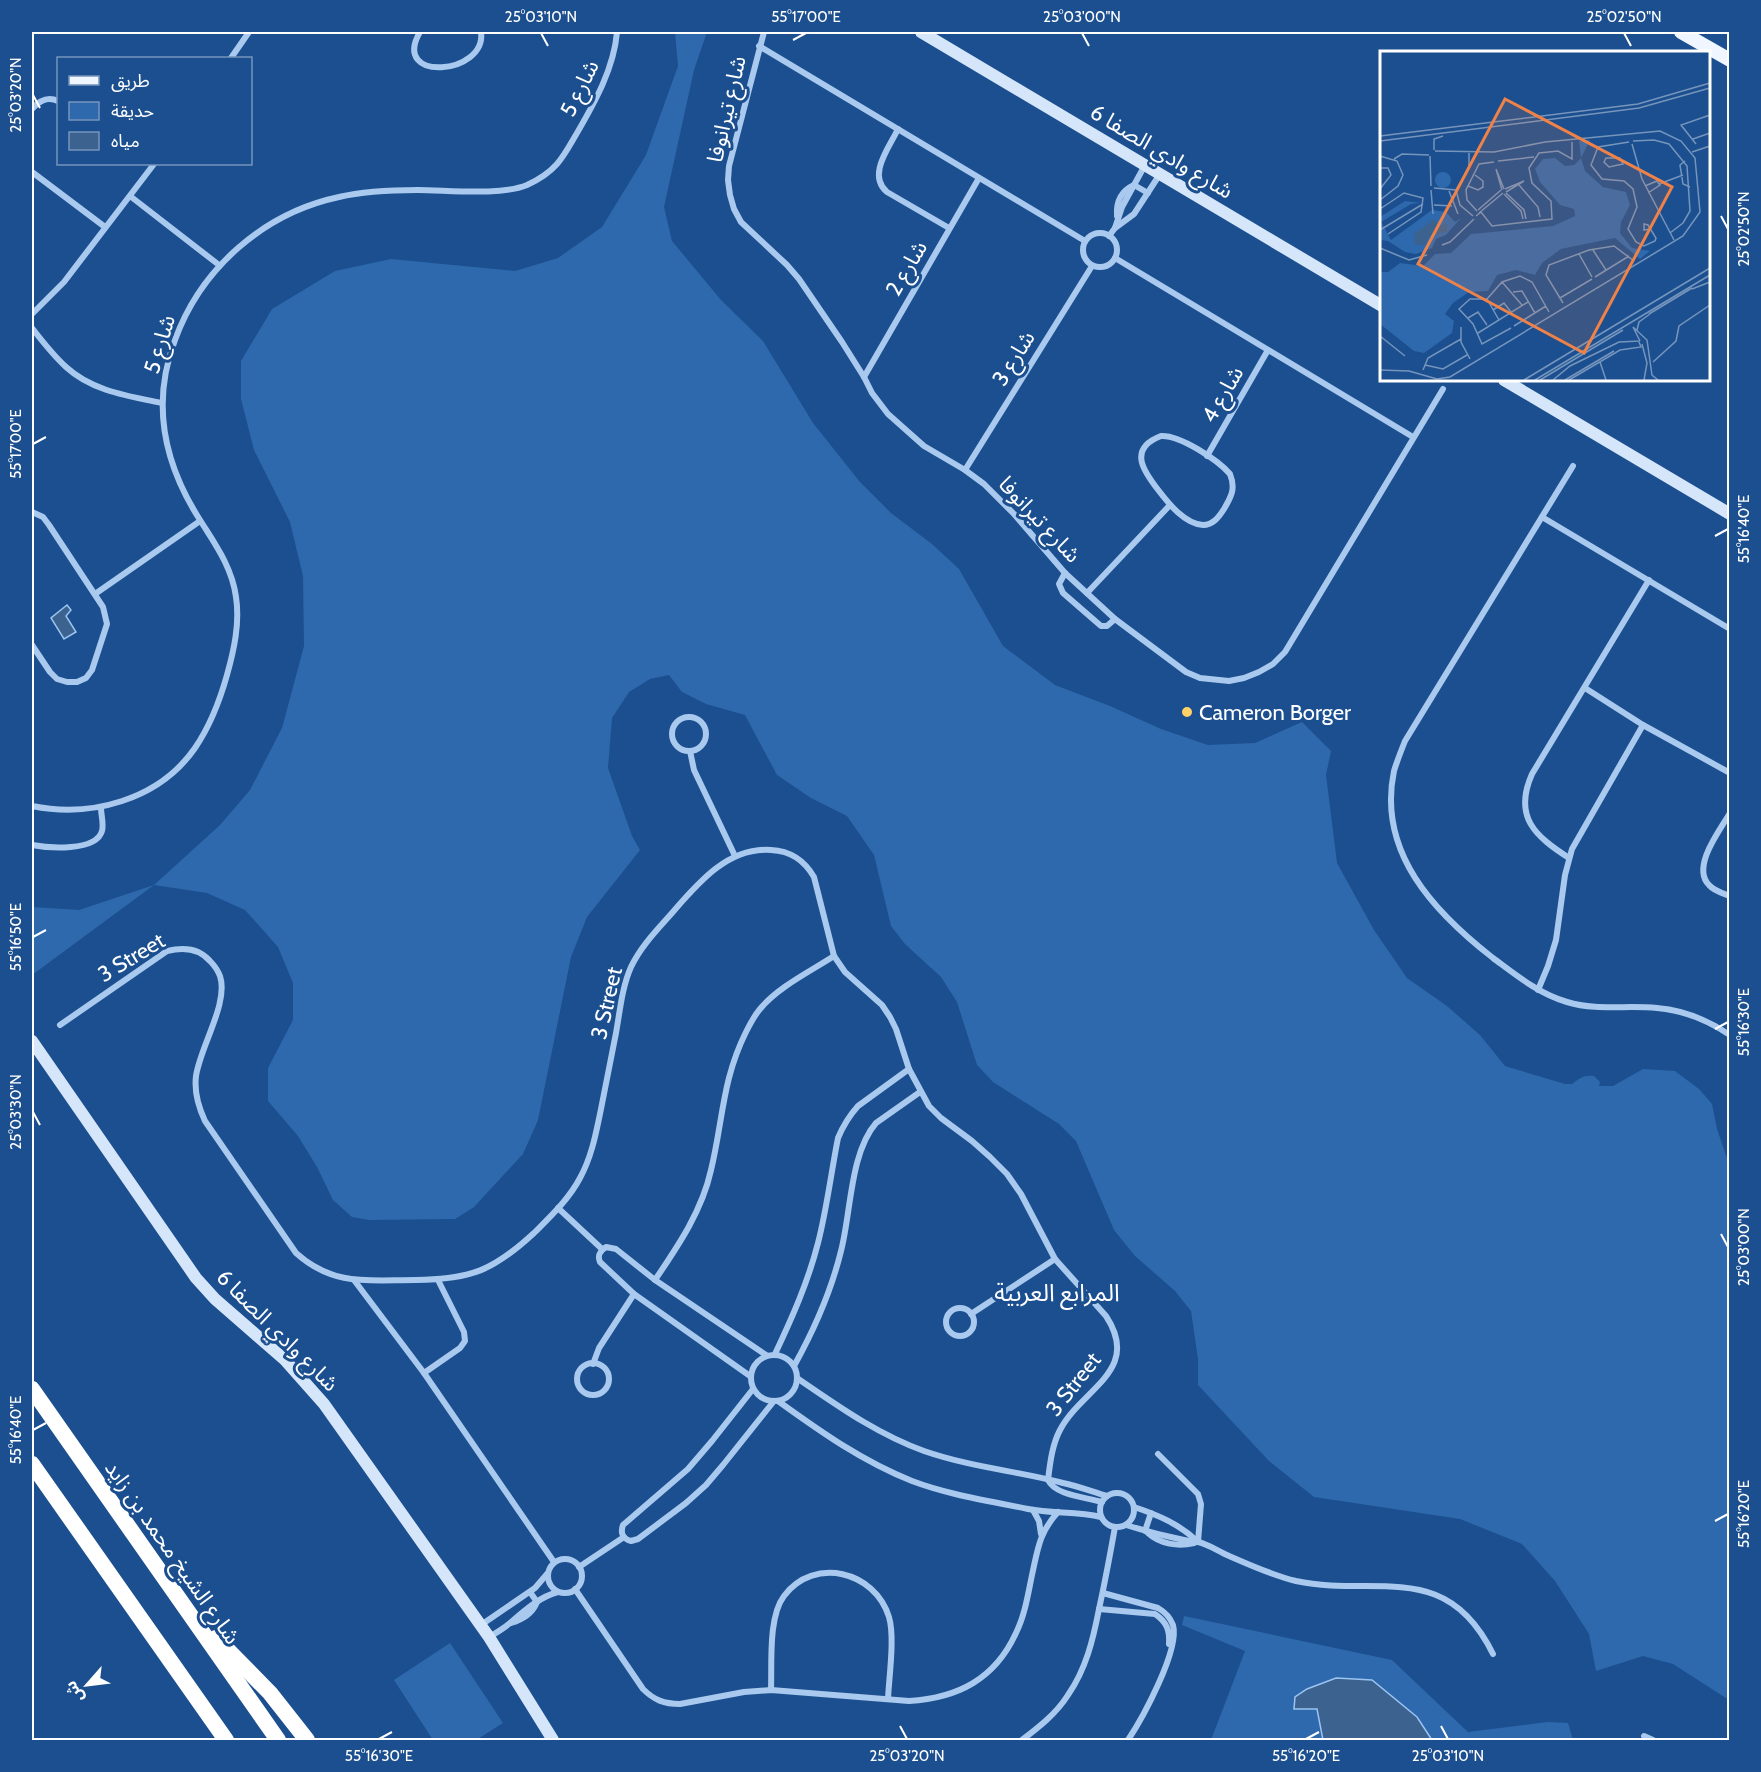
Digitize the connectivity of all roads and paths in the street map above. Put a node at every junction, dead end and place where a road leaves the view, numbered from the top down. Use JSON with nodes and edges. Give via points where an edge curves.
{"nodes":[{"id":1,"x":249,"y":32,"type":"edge"},
{"id":2,"x":417,"y":32,"type":"edge"},
{"id":3,"x":481,"y":32,"type":"edge"},
{"id":4,"x":617,"y":32,"type":"edge"},
{"id":5,"x":764,"y":32,"type":"edge"},
{"id":6,"x":921,"y":32,"type":"edge"},
{"id":7,"x":1681,"y":32,"type":"edge"},
{"id":8,"x":759,"y":46,"type":"junction"},
{"id":9,"x":232,"y":57,"type":"edge"},
{"id":10,"x":1730,"y":60,"type":"edge"},
{"id":11,"x":57,"y":101,"type":"edge"},
{"id":12,"x":32,"y":109,"type":"edge"},
{"id":13,"x":898,"y":129,"type":"junction"},
{"id":14,"x":151,"y":165,"type":"edge"},
{"id":15,"x":1145,"y":165,"type":"junction"},
{"id":16,"x":32,"y":172,"type":"edge"},
{"id":17,"x":1160,"y":174,"type":"junction"},
{"id":18,"x":979,"y":178,"type":"junction"},
{"id":19,"x":1134,"y":185,"type":"junction"},
{"id":20,"x":1148,"y":194,"type":"junction"},
{"id":21,"x":130,"y":196,"type":"junction"},
{"id":22,"x":1116,"y":225,"type":"junction"},
{"id":23,"x":105,"y":227,"type":"junction"},
{"id":24,"x":950,"y":228,"type":"junction"},
{"id":25,"x":1109,"y":236,"type":"junction"},
{"id":26,"x":1085,"y":241,"type":"junction"},
{"id":27,"x":1115,"y":258,"type":"junction"},
{"id":28,"x":219,"y":266,"type":"junction"},
{"id":29,"x":1092,"y":266,"type":"junction"},
{"id":30,"x":1380,"y":305,"type":"edge"},
{"id":31,"x":32,"y":314,"type":"edge"},
{"id":32,"x":32,"y":328,"type":"edge"},
{"id":33,"x":1268,"y":350,"type":"junction"},
{"id":34,"x":864,"y":376,"type":"junction"},
{"id":35,"x":1506,"y":381,"type":"edge"},
{"id":36,"x":1443,"y":389,"type":"dead end"},
{"id":37,"x":162,"y":403,"type":"junction"},
{"id":38,"x":1413,"y":438,"type":"junction"},
{"id":39,"x":1207,"y":456,"type":"junction"},
{"id":40,"x":1573,"y":466,"type":"dead end"},
{"id":41,"x":965,"y":470,"type":"junction"},
{"id":42,"x":1170,"y":505,"type":"junction"},
{"id":43,"x":32,"y":512,"type":"edge"},
{"id":44,"x":1730,"y":514,"type":"edge"},
{"id":45,"x":1542,"y":517,"type":"junction"},
{"id":46,"x":200,"y":520,"type":"junction"},
{"id":47,"x":1065,"y":573,"type":"junction"},
{"id":48,"x":1649,"y":580,"type":"junction"},
{"id":49,"x":1087,"y":593,"type":"junction"},
{"id":50,"x":95,"y":594,"type":"junction"},
{"id":51,"x":1115,"y":619,"type":"junction"},
{"id":52,"x":1730,"y":628,"type":"edge"},
{"id":53,"x":32,"y":645,"type":"edge"},
{"id":54,"x":1585,"y":688,"type":"junction"},
{"id":55,"x":1643,"y":724,"type":"junction"},
{"id":56,"x":690,"y":751,"type":"junction"},
{"id":57,"x":1730,"y":773,"type":"edge"},
{"id":58,"x":32,"y":806,"type":"edge"},
{"id":59,"x":100,"y":807,"type":"junction"},
{"id":60,"x":1730,"y":813,"type":"edge"},
{"id":61,"x":32,"y":845,"type":"edge"},
{"id":62,"x":735,"y":856,"type":"junction"},
{"id":63,"x":1569,"y":858,"type":"junction"},
{"id":64,"x":1730,"y":896,"type":"edge"},
{"id":65,"x":834,"y":956,"type":"junction"},
{"id":66,"x":1538,"y":990,"type":"junction"},
{"id":67,"x":60,"y":1025,"type":"dead end"},
{"id":68,"x":1730,"y":1035,"type":"edge"},
{"id":69,"x":32,"y":1041,"type":"edge"},
{"id":70,"x":909,"y":1069,"type":"junction"},
{"id":71,"x":920,"y":1092,"type":"junction"},
{"id":72,"x":558,"y":1208,"type":"junction"},
{"id":73,"x":602,"y":1249,"type":"junction"},
{"id":74,"x":1055,"y":1259,"type":"junction"},
{"id":75,"x":354,"y":1280,"type":"junction"},
{"id":76,"x":438,"y":1280,"type":"junction"},
{"id":77,"x":656,"y":1280,"type":"junction"},
{"id":78,"x":634,"y":1294,"type":"junction"},
{"id":79,"x":971,"y":1314,"type":"junction"},
{"id":80,"x":775,"y":1354,"type":"junction"},
{"id":81,"x":766,"y":1355,"type":"junction"},
{"id":82,"x":593,"y":1364,"type":"junction"},
{"id":83,"x":794,"y":1366,"type":"junction"},
{"id":84,"x":424,"y":1373,"type":"junction"},
{"id":85,"x":750,"y":1376,"type":"junction"},
{"id":86,"x":797,"y":1378,"type":"junction"},
{"id":87,"x":32,"y":1389,"type":"edge"},
{"id":88,"x":753,"y":1389,"type":"junction"},
{"id":89,"x":776,"y":1401,"type":"junction"},
{"id":90,"x":1158,"y":1454,"type":"dead end"},
{"id":91,"x":32,"y":1464,"type":"edge"},
{"id":92,"x":1048,"y":1480,"type":"junction"},
{"id":93,"x":1107,"y":1496,"type":"junction"},
{"id":94,"x":1102,"y":1502,"type":"junction"},
{"id":95,"x":1134,"y":1507,"type":"junction"},
{"id":96,"x":1033,"y":1510,"type":"junction"},
{"id":97,"x":1058,"y":1512,"type":"junction"},
{"id":98,"x":1151,"y":1513,"type":"junction"},
{"id":99,"x":1101,"y":1517,"type":"junction"},
{"id":100,"x":1126,"y":1525,"type":"junction"},
{"id":101,"x":1115,"y":1527,"type":"junction"},
{"id":102,"x":1145,"y":1531,"type":"junction"},
{"id":103,"x":1042,"y":1534,"type":"junction"},
{"id":104,"x":624,"y":1537,"type":"junction"},
{"id":105,"x":1198,"y":1542,"type":"junction"},
{"id":106,"x":554,"y":1562,"type":"junction"},
{"id":107,"x":579,"y":1567,"type":"junction"},
{"id":108,"x":547,"y":1574,"type":"junction"},
{"id":109,"x":575,"y":1589,"type":"junction"},
{"id":110,"x":530,"y":1592,"type":"junction"},
{"id":111,"x":558,"y":1592,"type":"junction"},
{"id":112,"x":1103,"y":1593,"type":"junction"},
{"id":113,"x":537,"y":1602,"type":"junction"},
{"id":114,"x":184,"y":1606,"type":"junction"},
{"id":115,"x":1099,"y":1609,"type":"junction"},
{"id":116,"x":502,"y":1611,"type":"junction"},
{"id":117,"x":510,"y":1623,"type":"junction"},
{"id":118,"x":481,"y":1625,"type":"junction"},
{"id":119,"x":489,"y":1637,"type":"junction"},
{"id":120,"x":1493,"y":1654,"type":"dead end"},
{"id":121,"x":1168,"y":1657,"type":"junction"},
{"id":122,"x":771,"y":1690,"type":"junction"},
{"id":123,"x":888,"y":1699,"type":"junction"},
{"id":124,"x":1644,"y":1736,"type":"dead end"},
{"id":125,"x":226,"y":1740,"type":"edge"},
{"id":126,"x":278,"y":1740,"type":"edge"},
{"id":127,"x":307,"y":1740,"type":"edge"},
{"id":128,"x":553,"y":1740,"type":"edge"},
{"id":129,"x":1022,"y":1740,"type":"edge"},
{"id":130,"x":1128,"y":1740,"type":"edge"},
{"id":131,"x":1653,"y":1740,"type":"edge"}],
"edges":[{"from":1,"to":9,"type":"street"},
{"from":2,"to":3,"type":"street","via":[[414,50],[417,58],[430,68],[469,58],[481,43]]},
{"from":4,"to":28,"type":"street","name":"شارع 5","via":[[613,59],[586,118],[557,164],[543,176],[509,190],[402,190],[337,197],[275,222]]},
{"from":5,"to":8,"type":"street","name":"شارع تيرانوفا"},
{"from":6,"to":15,"type":"main road","name":"شارع وادي الصفا 6"},
{"from":7,"to":10,"type":"main road"},
{"from":8,"to":13,"type":"street","name":"شارع تيرانوفا"},
{"from":8,"to":34,"type":"street","name":"شارع تيرانوفا","via":[[729,166],[732,202],[741,222],[799,279]]},
{"from":11,"to":12,"type":"street","via":[[42,100]]},
{"from":13,"to":18,"type":"street","name":"شارع تيرانوفا"},
{"from":13,"to":24,"type":"street","via":[[879,167],[880,184],[887,192]]},
{"from":14,"to":21,"type":"street"},
{"from":15,"to":17,"type":"main road","name":"شارع وادي الصفا 6"},
{"from":15,"to":19,"type":"street"},
{"from":16,"to":23,"type":"street"},
{"from":17,"to":20,"type":"street"},
{"from":17,"to":30,"type":"main road","name":"شارع وادي الصفا 6"},
{"from":18,"to":24,"type":"street","name":"شارع 2"},
{"from":18,"to":26,"type":"street","name":"شارع تيرانوفا"},
{"from":19,"to":20,"type":"street"},
{"from":19,"to":22,"type":"street"},
{"from":20,"to":22,"type":"street","via":[[1134,214]]},
{"from":21,"to":23,"type":"street"},
{"from":21,"to":28,"type":"street"},
{"from":22,"to":25,"type":"street"},
{"from":23,"to":31,"type":"street","via":[[64,282]]},
{"from":24,"to":34,"type":"street","name":"شارع 2"},
{"from":25,"to":26,"type":"street","via":[[1094,234]]},
{"from":25,"to":27,"type":"street","via":[[1116,246]]},
{"from":26,"to":29,"type":"street","via":[[1083,255]]},
{"from":27,"to":29,"type":"street","via":[[1105,266]]},
{"from":27,"to":33,"type":"street"},
{"from":28,"to":37,"type":"street","name":"شارع 5","via":[[187,312],[175,339]]},
{"from":29,"to":41,"type":"street","name":"شارع 3"},
{"from":32,"to":37,"type":"street","via":[[56,358],[81,378],[110,392]]},
{"from":33,"to":38,"type":"street"},
{"from":33,"to":39,"type":"street","name":"شارع 4"},
{"from":34,"to":41,"type":"street","name":"شارع تيرانوفا","via":[[882,407],[905,431]]},
{"from":35,"to":44,"type":"main road"},
{"from":36,"to":38,"type":"street","name":"شارع تيرانوفا"},
{"from":37,"to":46,"type":"street","name":"شارع 5","via":[[168,450],[176,475]]},
{"from":38,"to":51,"type":"street","name":"شارع تيرانوفا","via":[[1294,639],[1273,664],[1229,681],[1200,678],[1186,672]]},
{"from":39,"to":42,"type":"street","via":[[1226,469],[1233,482],[1232,496],[1220,516],[1202,525],[1188,520]]},
{"from":39,"to":42,"type":"street","via":[[1168,435],[1146,445],[1141,462],[1143,471]]},
{"from":40,"to":45,"type":"street"},
{"from":41,"to":47,"type":"street","name":"شارع تيرانوفا","via":[[1002,500]]},
{"from":42,"to":49,"type":"street"},
{"from":43,"to":50,"type":"street","via":[[43,517]]},
{"from":45,"to":48,"type":"street"},
{"from":45,"to":66,"type":"street","via":[[1405,741],[1395,771],[1391,803],[1395,834],[1407,865],[1424,892],[1472,941]]},
{"from":46,"to":50,"type":"street"},
{"from":46,"to":59,"type":"street","name":"شارع 5","via":[[228,567],[236,597],[234,648],[223,689],[206,729],[183,762],[145,790]]},
{"from":47,"to":49,"type":"street","name":"شارع تيرانوفا"},
{"from":47,"to":51,"type":"street","via":[[1059,584],[1063,593],[1101,626]]},
{"from":48,"to":52,"type":"street"},
{"from":48,"to":54,"type":"street"},
{"from":49,"to":51,"type":"street","name":"شارع تيرانوفا"},
{"from":50,"to":53,"type":"street","via":[[107,624],[86,678],[77,682],[57,679]]},
{"from":54,"to":55,"type":"street"},
{"from":54,"to":63,"type":"street","via":[[1532,774],[1525,799],[1530,824],[1537,835]]},
{"from":55,"to":57,"type":"street"},
{"from":55,"to":63,"type":"street"},
{"from":56,"to":56,"type":"street","via":[[700,747],[705,737],[704,726],[690,718],[680,720],[672,734],[680,748]]},
{"from":56,"to":62,"type":"street","via":[[694,770]]},
{"from":58,"to":59,"type":"street","name":"شارع 5","via":[[64,811]]},
{"from":59,"to":61,"type":"street","via":[[102,832],[92,843],[57,848]]},
{"from":60,"to":64,"type":"street","via":[[1704,858],[1702,872],[1710,886]]},
{"from":62,"to":65,"type":"street","name":"3 Street","via":[[763,849],[801,860],[814,878]]},
{"from":62,"to":72,"type":"street","name":"3 Street","via":[[689,893],[634,961],[626,982],[593,1148],[579,1180]]},
{"from":63,"to":66,"type":"street","via":[[1556,940]]},
{"from":65,"to":70,"type":"street","name":"3 Street","via":[[890,1017]]},
{"from":65,"to":77,"type":"street","via":[[768,1000],[751,1022],[726,1084],[706,1189],[690,1226]]},
{"from":66,"to":68,"type":"street","via":[[1583,1006],[1681,1012]]},
{"from":67,"to":75,"type":"street","name":"3 Street","via":[[167,951],[179,948],[205,956],[215,966],[222,991],[196,1075],[202,1114],[296,1253],[324,1272]]},
{"from":69,"to":118,"type":"main road","name":"شارع وادي الصفا 6","via":[[196,1278],[285,1360],[324,1404]]},
{"from":70,"to":71,"type":"street","name":"3 Street"},
{"from":70,"to":80,"type":"street","via":[[858,1106],[846,1121],[836,1147],[812,1264]]},
{"from":71,"to":74,"type":"street","name":"3 Street","via":[[941,1118],[1007,1174]]},
{"from":71,"to":83,"type":"street","via":[[876,1123],[862,1145],[835,1274],[818,1320]]},
{"from":72,"to":73,"type":"street"},
{"from":72,"to":76,"type":"street","name":"3 Street","via":[[498,1262],[469,1275]]},
{"from":73,"to":77,"type":"street","via":[[616,1249]]},
{"from":73,"to":78,"type":"street","via":[[600,1263]]},
{"from":74,"to":79,"type":"street"},
{"from":74,"to":92,"type":"street","name":"3 Street","via":[[1106,1316],[1118,1347],[1108,1375],[1078,1404],[1059,1431]]},
{"from":75,"to":76,"type":"street","name":"3 Street"},
{"from":75,"to":84,"type":"street"},
{"from":76,"to":84,"type":"street","via":[[465,1341]]},
{"from":77,"to":81,"type":"street"},
{"from":78,"to":82,"type":"street"},
{"from":78,"to":85,"type":"street"},
{"from":79,"to":79,"type":"street","via":[[962,1308],[953,1309],[946,1324],[954,1334],[968,1333],[974,1320]]},
{"from":80,"to":81,"type":"street"},
{"from":80,"to":83,"type":"street"},
{"from":81,"to":85,"type":"street","via":[[755,1363]]},
{"from":82,"to":82,"type":"street","via":[[580,1371],[578,1380],[585,1393],[595,1395],[609,1381],[606,1371]]},
{"from":83,"to":86,"type":"street"},
{"from":84,"to":106,"type":"street"},
{"from":85,"to":88,"type":"street"},
{"from":86,"to":89,"type":"street","via":[[793,1392]]},
{"from":86,"to":92,"type":"street","via":[[901,1442],[971,1465]]},
{"from":87,"to":114,"type":"highway","name":"شارع الشيخ محمد بن زايد"},
{"from":88,"to":89,"type":"street","via":[[762,1398]]},
{"from":88,"to":104,"type":"street","via":[[688,1469],[623,1525]]},
{"from":89,"to":96,"type":"street","via":[[844,1448],[914,1481]]},
{"from":89,"to":104,"type":"street","via":[[715,1475],[686,1503],[638,1539]]},
{"from":90,"to":105,"type":"street","via":[[1198,1494]]},
{"from":91,"to":125,"type":"highway"},
{"from":92,"to":93,"type":"street"},
{"from":92,"to":94,"type":"street","via":[[1060,1491]]},
{"from":93,"to":94,"type":"street"},
{"from":93,"to":95,"type":"street","via":[[1124,1494]]},
{"from":94,"to":99,"type":"street"},
{"from":95,"to":98,"type":"street"},
{"from":95,"to":100,"type":"street"},
{"from":96,"to":97,"type":"street"},
{"from":96,"to":103,"type":"street"},
{"from":97,"to":99,"type":"street"},
{"from":97,"to":103,"type":"street"},
{"from":98,"to":102,"type":"street"},
{"from":98,"to":105,"type":"street","via":[[1179,1526]]},
{"from":99,"to":101,"type":"street"},
{"from":100,"to":101,"type":"street"},
{"from":100,"to":102,"type":"street"},
{"from":101,"to":112,"type":"street"},
{"from":102,"to":105,"type":"street"},
{"from":103,"to":123,"type":"street","via":[[1017,1631],[995,1665],[963,1690],[947,1696],[909,1701]]},
{"from":104,"to":107,"type":"street"},
{"from":105,"to":120,"type":"street","via":[[1264,1572],[1296,1581],[1334,1586],[1399,1586],[1435,1595],[1470,1619]]},
{"from":106,"to":107,"type":"street","via":[[571,1560]]},
{"from":106,"to":108,"type":"street"},
{"from":107,"to":109,"type":"street","via":[[581,1581]]},
{"from":108,"to":110,"type":"street"},
{"from":108,"to":111,"type":"street","via":[[550,1585]]},
{"from":109,"to":111,"type":"street"},
{"from":109,"to":122,"type":"street","via":[[650,1696],[680,1704]]},
{"from":110,"to":113,"type":"street"},
{"from":110,"to":116,"type":"street"},
{"from":111,"to":113,"type":"street"},
{"from":112,"to":115,"type":"street"},
{"from":112,"to":121,"type":"street","via":[[1164,1612],[1174,1633]]},
{"from":113,"to":117,"type":"street"},
{"from":114,"to":126,"type":"highway","name":"شارع الشيخ محمد بن زايد"},
{"from":114,"to":127,"type":"highway","via":[[270,1693]]},
{"from":115,"to":121,"type":"street","via":[[1147,1612],[1162,1618],[1169,1632]]},
{"from":115,"to":129,"type":"street","via":[[1086,1660],[1068,1696],[1039,1728]]},
{"from":116,"to":117,"type":"street"},
{"from":116,"to":118,"type":"street"},
{"from":117,"to":119,"type":"street"},
{"from":118,"to":119,"type":"main road","name":"شارع وادي الصفا 6"},
{"from":119,"to":128,"type":"main road","name":"شارع وادي الصفا 6"},
{"from":121,"to":130,"type":"street","via":[[1149,1705]]},
{"from":122,"to":123,"type":"street"},
{"from":122,"to":123,"type":"street","via":[[775,1622],[783,1597],[797,1583],[834,1572],[869,1586],[882,1600],[890,1618]]},
{"from":124,"to":131,"type":"street"}]}
